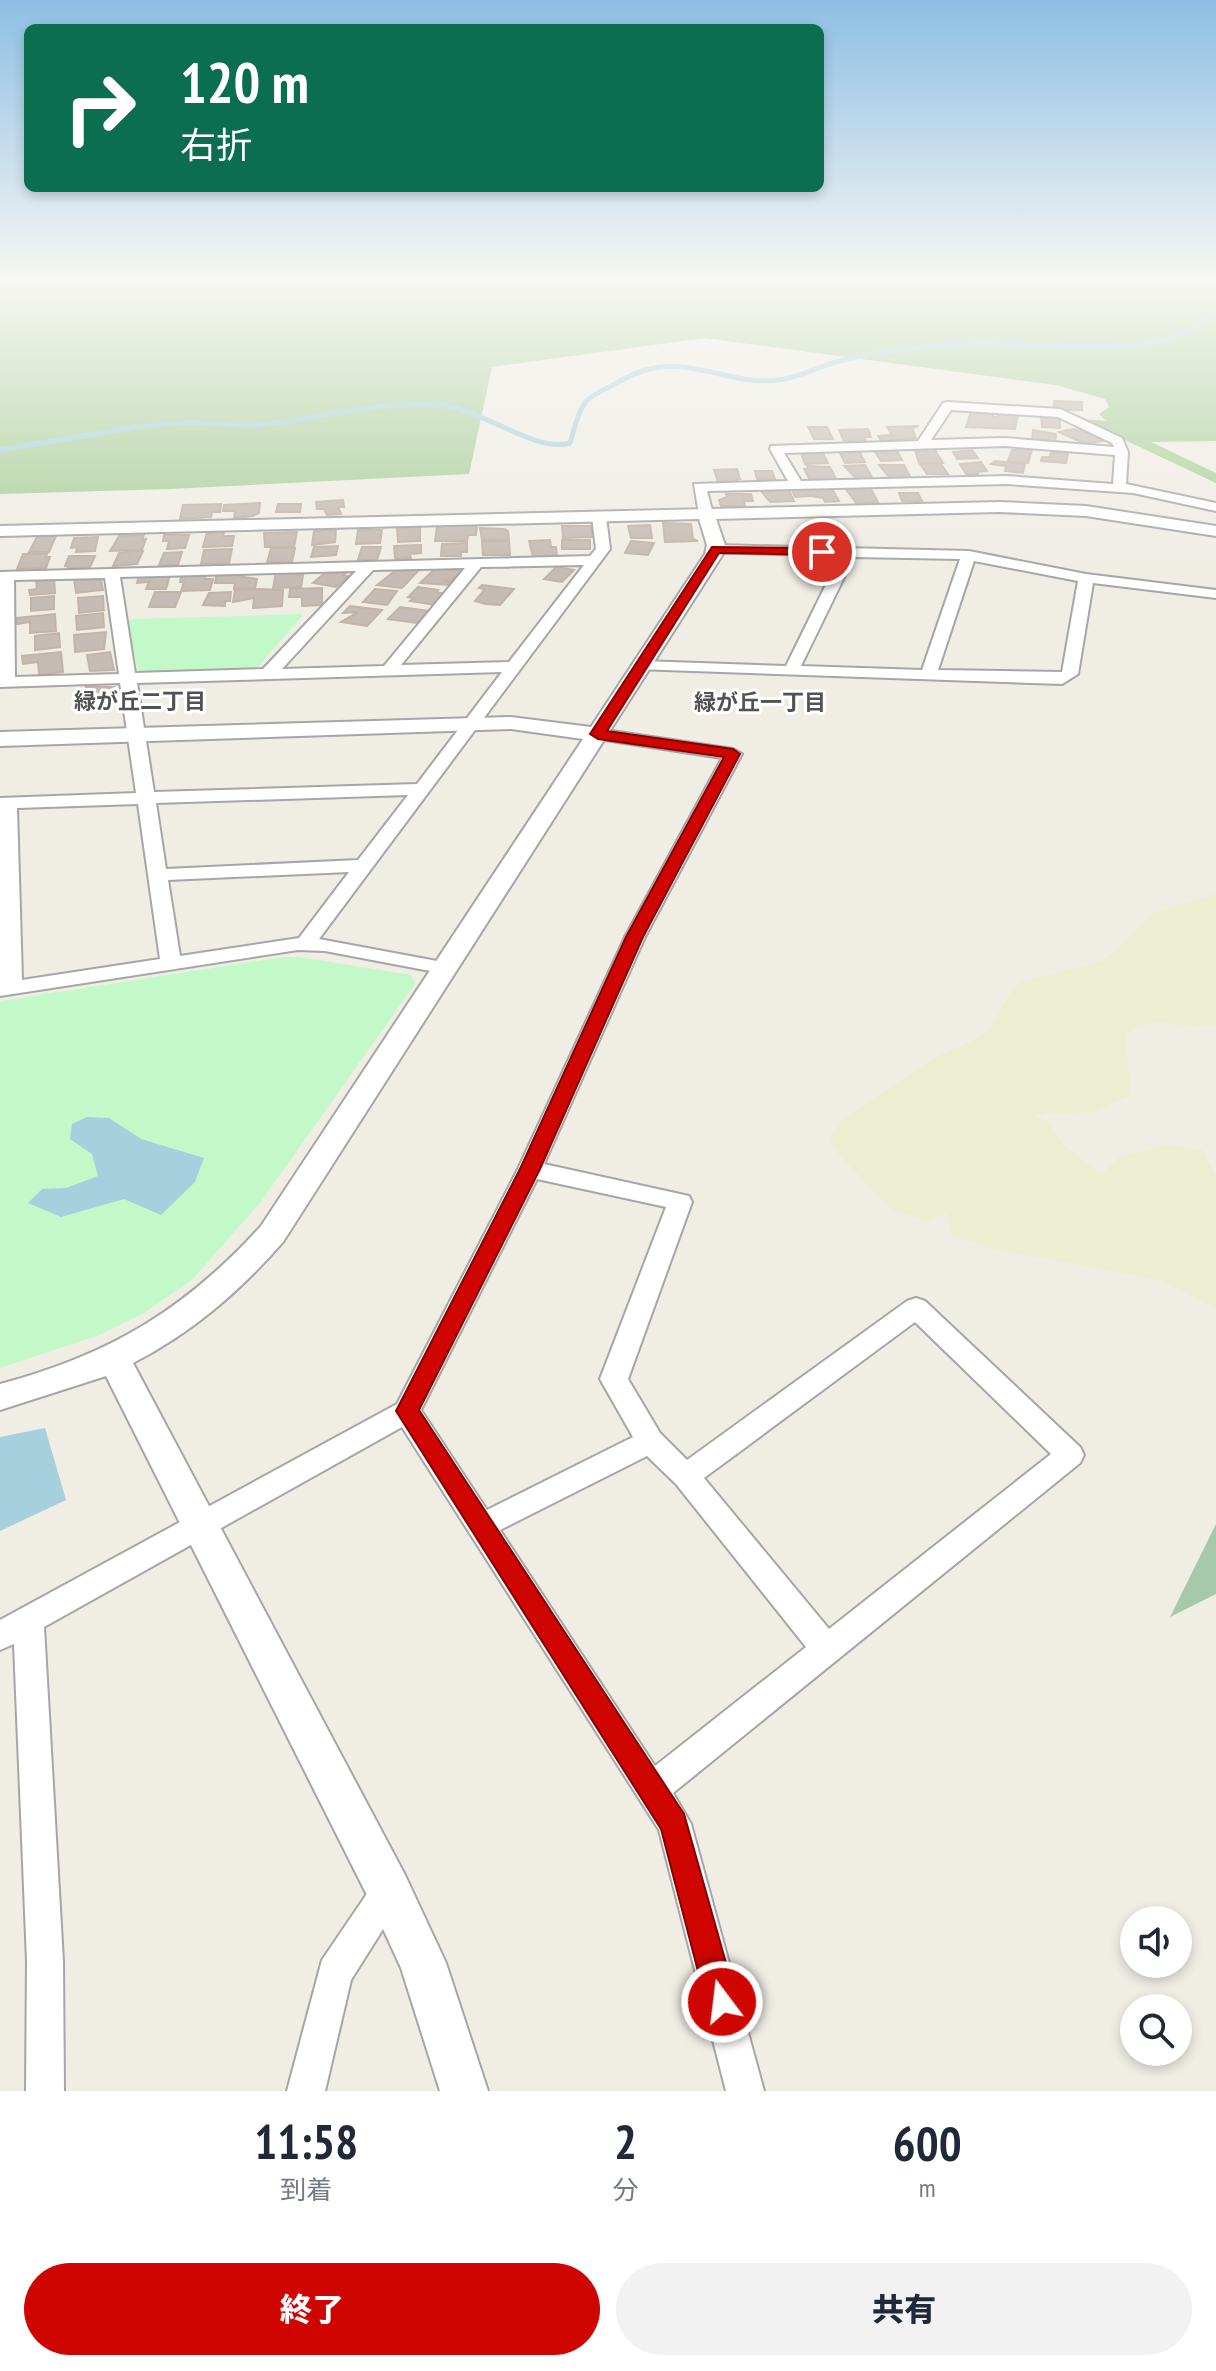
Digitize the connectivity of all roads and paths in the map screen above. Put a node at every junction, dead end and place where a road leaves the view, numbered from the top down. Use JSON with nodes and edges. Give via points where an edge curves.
{"nodes":[{"id":1,"x":922,"y":444,"type":"junction"},
{"id":2,"x":1122,"y":452,"type":"junction"},
{"id":3,"x":796,"y":484,"type":"junction"},
{"id":4,"x":1119,"y":488,"type":"junction"},
{"id":5,"x":1216,"y":507,"type":"edge"},
{"id":6,"x":706,"y":514,"type":"junction"},
{"id":7,"x":599,"y":517,"type":"junction"},
{"id":8,"x":0,"y":531,"type":"edge"},
{"id":9,"x":1216,"y":531,"type":"edge"},
{"id":10,"x":716,"y":549,"type":"junction"},
{"id":11,"x":849,"y":552,"type":"junction"},
{"id":12,"x":969,"y":555,"type":"junction"},
{"id":13,"x":594,"y":560,"type":"junction"},
{"id":14,"x":477,"y":563,"type":"junction"},
{"id":15,"x":369,"y":566,"type":"junction"},
{"id":16,"x":112,"y":573,"type":"junction"},
{"id":17,"x":3,"y":576,"type":"edge"},
{"id":18,"x":1086,"y":578,"type":"junction"},
{"id":19,"x":1216,"y":594,"type":"edge"},
{"id":20,"x":642,"y":666,"type":"junction"},
{"id":21,"x":513,"y":667,"type":"junction"},
{"id":22,"x":389,"y":670,"type":"junction"},
{"id":23,"x":791,"y":671,"type":"junction"},
{"id":24,"x":268,"y":674,"type":"junction"},
{"id":25,"x":928,"y":676,"type":"junction"},
{"id":26,"x":127,"y":678,"type":"junction"},
{"id":27,"x":3,"y":682,"type":"edge"},
{"id":28,"x":470,"y":724,"type":"junction"},
{"id":29,"x":598,"y":734,"type":"junction"},
{"id":30,"x":135,"y":735,"type":"junction"},
{"id":31,"x":0,"y":739,"type":"edge"},
{"id":32,"x":421,"y":789,"type":"junction"},
{"id":33,"x":144,"y":798,"type":"junction"},
{"id":34,"x":4,"y":803,"type":"edge"},
{"id":35,"x":363,"y":866,"type":"junction"},
{"id":36,"x":157,"y":875,"type":"junction"},
{"id":37,"x":304,"y":945,"type":"junction"},
{"id":38,"x":171,"y":964,"type":"junction"},
{"id":39,"x":446,"y":968,"type":"junction"},
{"id":40,"x":6,"y":989,"type":"edge"},
{"id":41,"x":530,"y":1169,"type":"junction"},
{"id":42,"x":113,"y":1357,"type":"junction"},
{"id":43,"x":0,"y":1397,"type":"edge"},
{"id":44,"x":407,"y":1411,"type":"junction"},
{"id":45,"x":650,"y":1441,"type":"junction"},
{"id":46,"x":686,"y":1476,"type":"junction"},
{"id":47,"x":200,"y":1526,"type":"junction"},
{"id":48,"x":482,"y":1526,"type":"junction"},
{"id":49,"x":14,"y":1629,"type":"edge"},
{"id":50,"x":827,"y":1650,"type":"junction"},
{"id":51,"x":652,"y":1789,"type":"junction"},
{"id":52,"x":389,"y":1891,"type":"junction"},
{"id":53,"x":45,"y":2091,"type":"edge"},
{"id":54,"x":306,"y":2091,"type":"edge"},
{"id":55,"x":464,"y":2091,"type":"edge"},
{"id":56,"x":745,"y":2091,"type":"edge"}],
"edges":[{"from":1,"to":2,"type":"street","via":[[1005,442]]},
{"from":1,"to":2,"type":"street","via":[[947,406],[1060,413],[1118,441]]},
{"from":1,"to":3,"type":"street","via":[[776,449]]},
{"from":2,"to":4,"type":"street"},
{"from":3,"to":4,"type":"street","via":[[1007,480]]},
{"from":3,"to":6,"type":"street","via":[[699,487]]},
{"from":4,"to":5,"type":"street"},
{"from":6,"to":7,"type":"street"},
{"from":6,"to":9,"type":"street","via":[[1038,508]]},
{"from":6,"to":10,"type":"street"},
{"from":7,"to":8,"type":"street"},
{"from":7,"to":13,"type":"street","via":[[604,544]]},
{"from":10,"to":11,"type":"street"},
{"from":10,"to":20,"type":"street"},
{"from":11,"to":12,"type":"street"},
{"from":11,"to":23,"type":"street"},
{"from":12,"to":18,"type":"street"},
{"from":12,"to":25,"type":"street"},
{"from":13,"to":14,"type":"street"},
{"from":13,"to":21,"type":"street"},
{"from":14,"to":15,"type":"street"},
{"from":14,"to":22,"type":"street"},
{"from":15,"to":16,"type":"street"},
{"from":15,"to":24,"type":"street"},
{"from":16,"to":17,"type":"street"},
{"from":16,"to":26,"type":"street"},
{"from":17,"to":27,"type":"street"},
{"from":18,"to":19,"type":"street"},
{"from":18,"to":25,"type":"street","via":[[1068,677]]},
{"from":20,"to":23,"type":"street"},
{"from":20,"to":29,"type":"street"},
{"from":21,"to":22,"type":"street"},
{"from":21,"to":28,"type":"street"},
{"from":22,"to":24,"type":"street"},
{"from":23,"to":25,"type":"street"},
{"from":24,"to":26,"type":"street"},
{"from":26,"to":27,"type":"street"},
{"from":26,"to":30,"type":"street"},
{"from":28,"to":29,"type":"street","via":[[511,723]]},
{"from":28,"to":30,"type":"street"},
{"from":28,"to":32,"type":"street"},
{"from":29,"to":39,"type":"street"},
{"from":29,"to":41,"type":"street","via":[[733,754],[635,937]]},
{"from":30,"to":31,"type":"street"},
{"from":30,"to":33,"type":"street"},
{"from":32,"to":33,"type":"street"},
{"from":32,"to":35,"type":"street"},
{"from":33,"to":34,"type":"street"},
{"from":33,"to":36,"type":"street"},
{"from":34,"to":40,"type":"street"},
{"from":35,"to":36,"type":"street"},
{"from":35,"to":37,"type":"street"},
{"from":36,"to":38,"type":"street"},
{"from":37,"to":38,"type":"street"},
{"from":37,"to":39,"type":"street"},
{"from":38,"to":40,"type":"street"},
{"from":39,"to":42,"type":"street","via":[[290,1210],[254,1256],[200,1309]]},
{"from":41,"to":44,"type":"street"},
{"from":41,"to":45,"type":"street","via":[[680,1202],[614,1379]]},
{"from":42,"to":43,"type":"street"},
{"from":42,"to":47,"type":"street"},
{"from":44,"to":47,"type":"street"},
{"from":44,"to":48,"type":"street"},
{"from":45,"to":46,"type":"street"},
{"from":45,"to":48,"type":"street"},
{"from":46,"to":50,"type":"street"},
{"from":46,"to":50,"type":"street","via":[[916,1308],[1070,1455]]},
{"from":47,"to":49,"type":"street"},
{"from":47,"to":52,"type":"street"},
{"from":48,"to":51,"type":"street"},
{"from":49,"to":53,"type":"street","via":[[45,1961]]},
{"from":50,"to":51,"type":"street"},
{"from":51,"to":56,"type":"street","via":[[674,1824]]},
{"from":52,"to":54,"type":"street","via":[[335,1973]]},
{"from":52,"to":55,"type":"street","via":[[423,1963]]}]}
